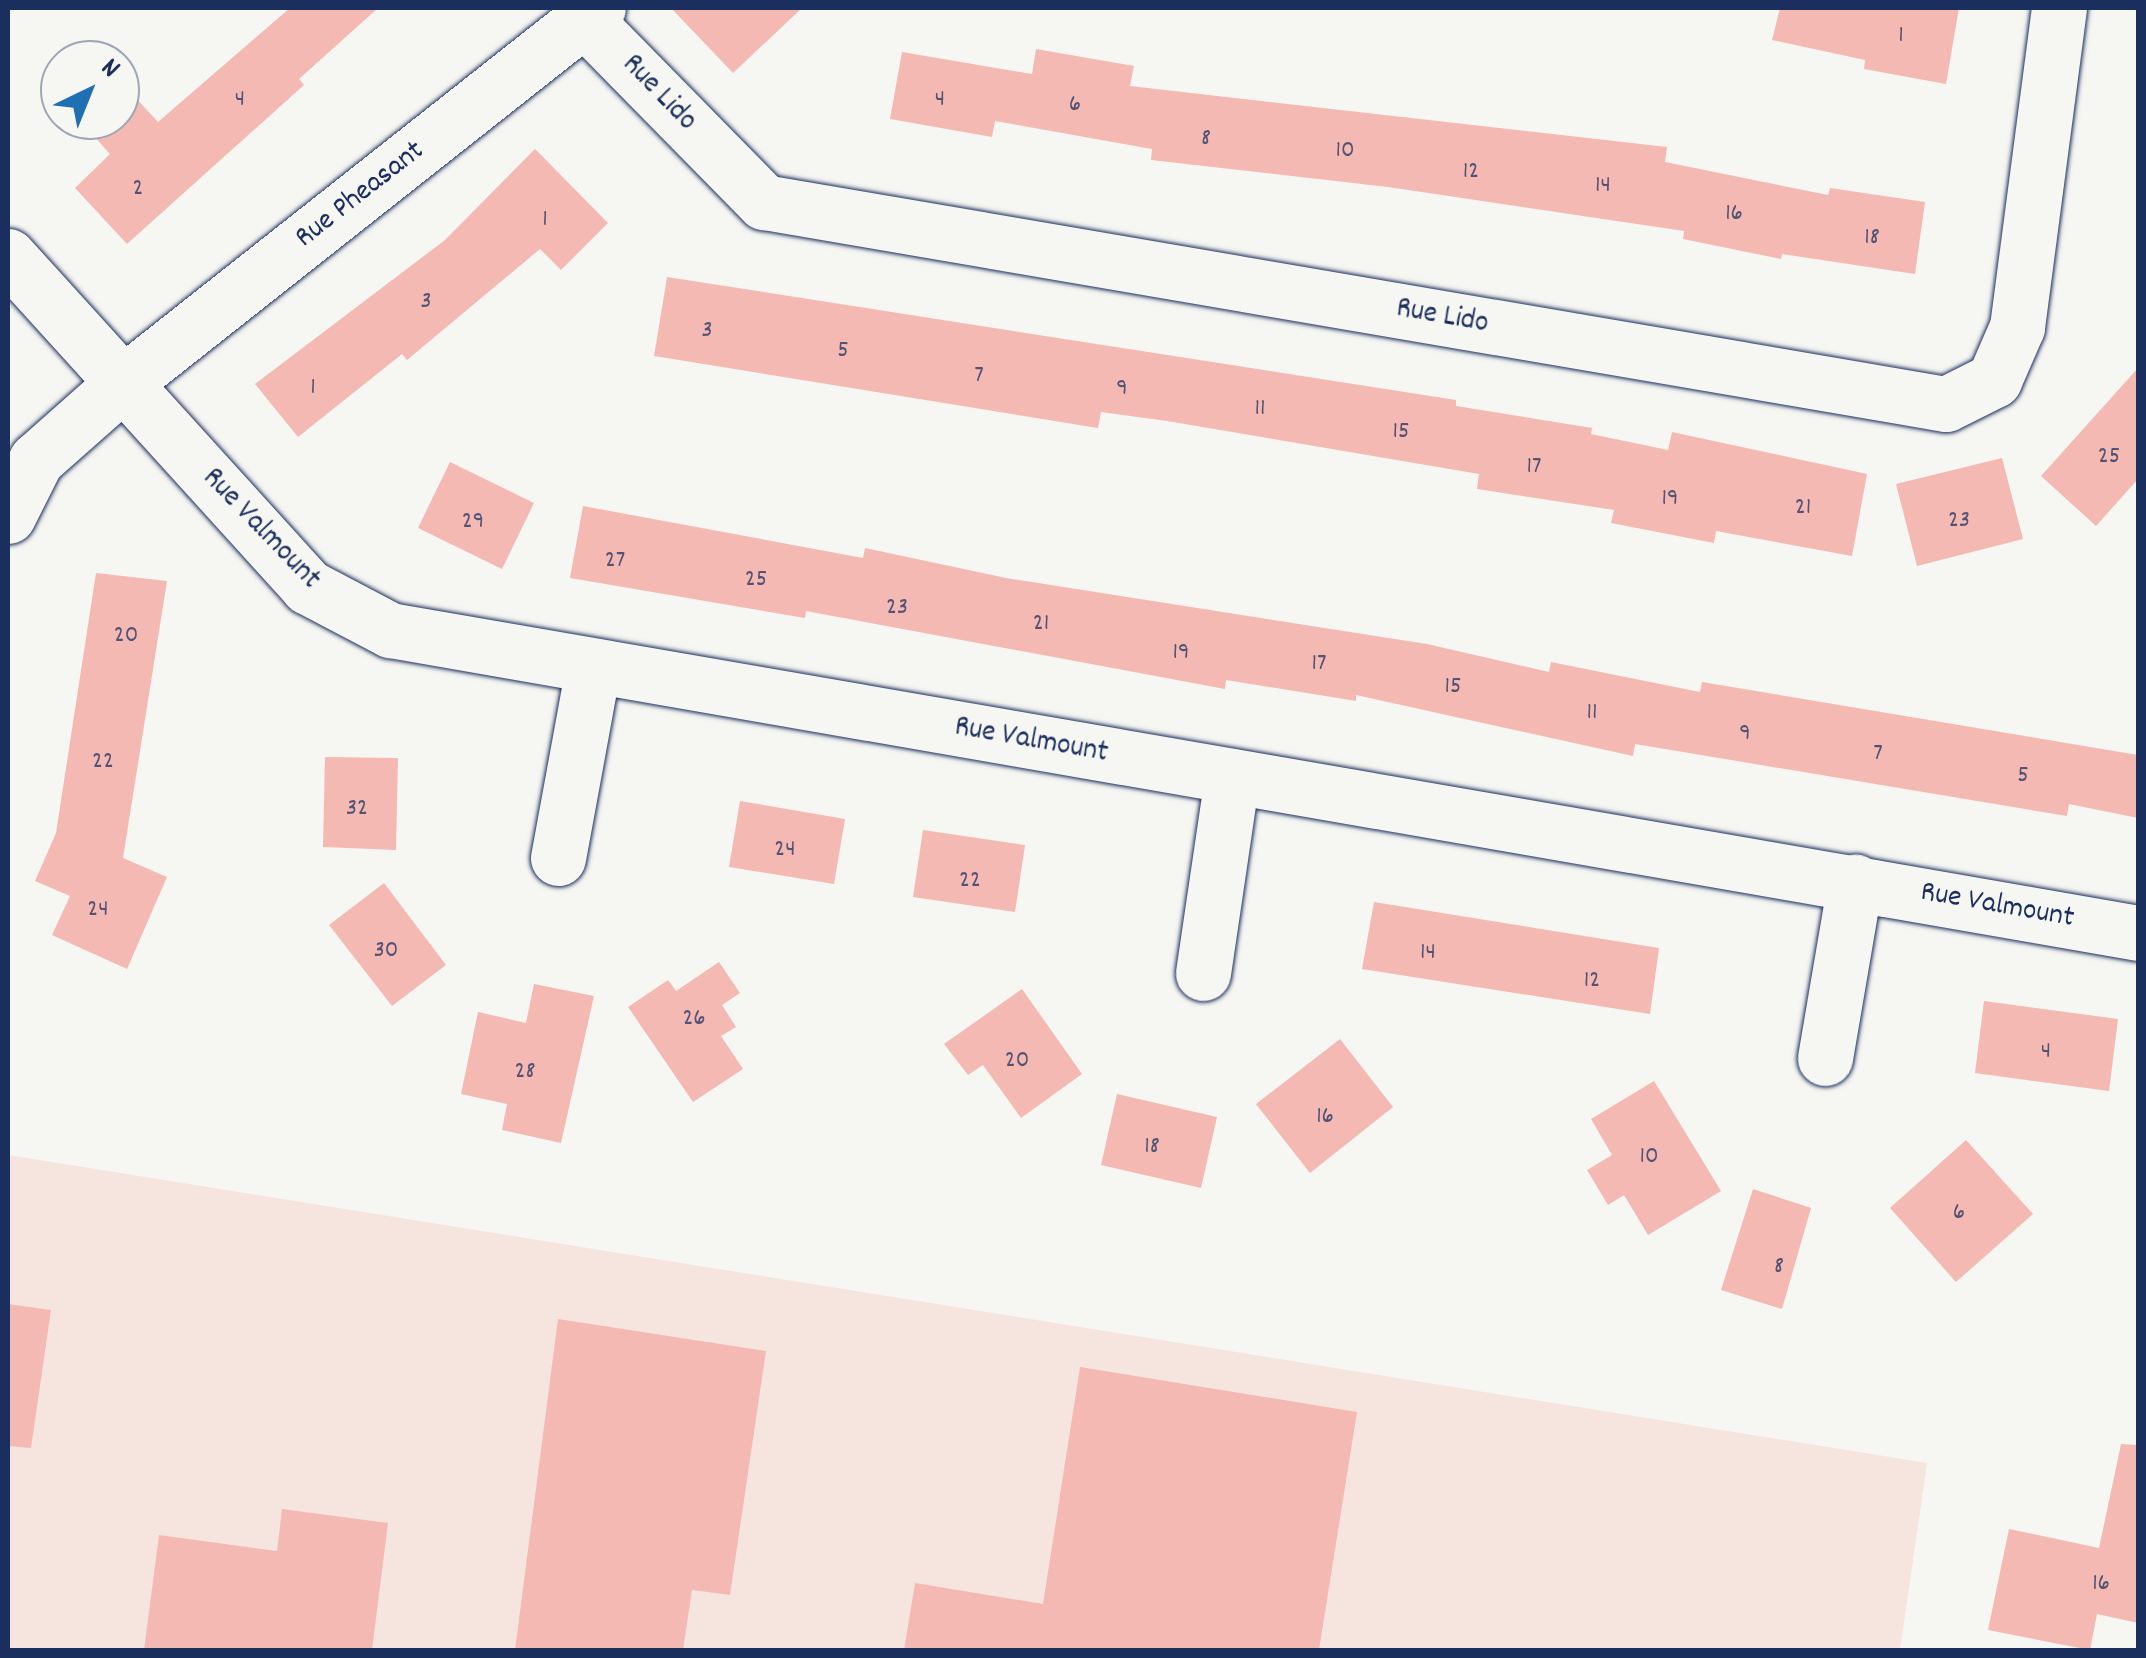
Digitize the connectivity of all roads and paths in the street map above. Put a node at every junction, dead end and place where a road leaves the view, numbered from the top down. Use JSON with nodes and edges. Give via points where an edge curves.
{"nodes":[{"id":1,"x":2059,"y":8,"type":"edge"},
{"id":2,"x":591,"y":13,"type":"edge"},
{"id":3,"x":8,"y":256,"type":"edge"},
{"id":4,"x":123,"y":384,"type":"junction"},
{"id":5,"x":8,"y":516,"type":"edge"},
{"id":6,"x":593,"y":668,"type":"junction"},
{"id":7,"x":1232,"y":776,"type":"junction"},
{"id":8,"x":558,"y":858,"type":"dead end"},
{"id":9,"x":1854,"y":882,"type":"junction"},
{"id":10,"x":2138,"y":933,"type":"edge"},
{"id":11,"x":1203,"y":973,"type":"dead end"},
{"id":12,"x":1825,"y":1058,"type":"dead end"}],
"edges":[{"from":1,"to":2,"type":"street","name":"Rue Lido","via":[[2016,327],[1994,380],[1946,404],[764,202]]},
{"from":2,"to":4,"type":"street","name":"Rue Pheasant"},
{"from":3,"to":4,"type":"street","name":"Rue Valmount"},
{"from":4,"to":5,"type":"street","name":"Rue Pheasant","via":[[36,460]]},
{"from":4,"to":6,"type":"street","name":"Rue Valmount","via":[[308,587],[390,630]]},
{"from":6,"to":7,"type":"street","name":"Rue Valmount"},
{"from":6,"to":8,"type":"street"},
{"from":7,"to":9,"type":"street","name":"Rue Valmount"},
{"from":7,"to":11,"type":"street"},
{"from":9,"to":10,"type":"street","name":"Rue Valmount"},
{"from":9,"to":12,"type":"street"}]}
